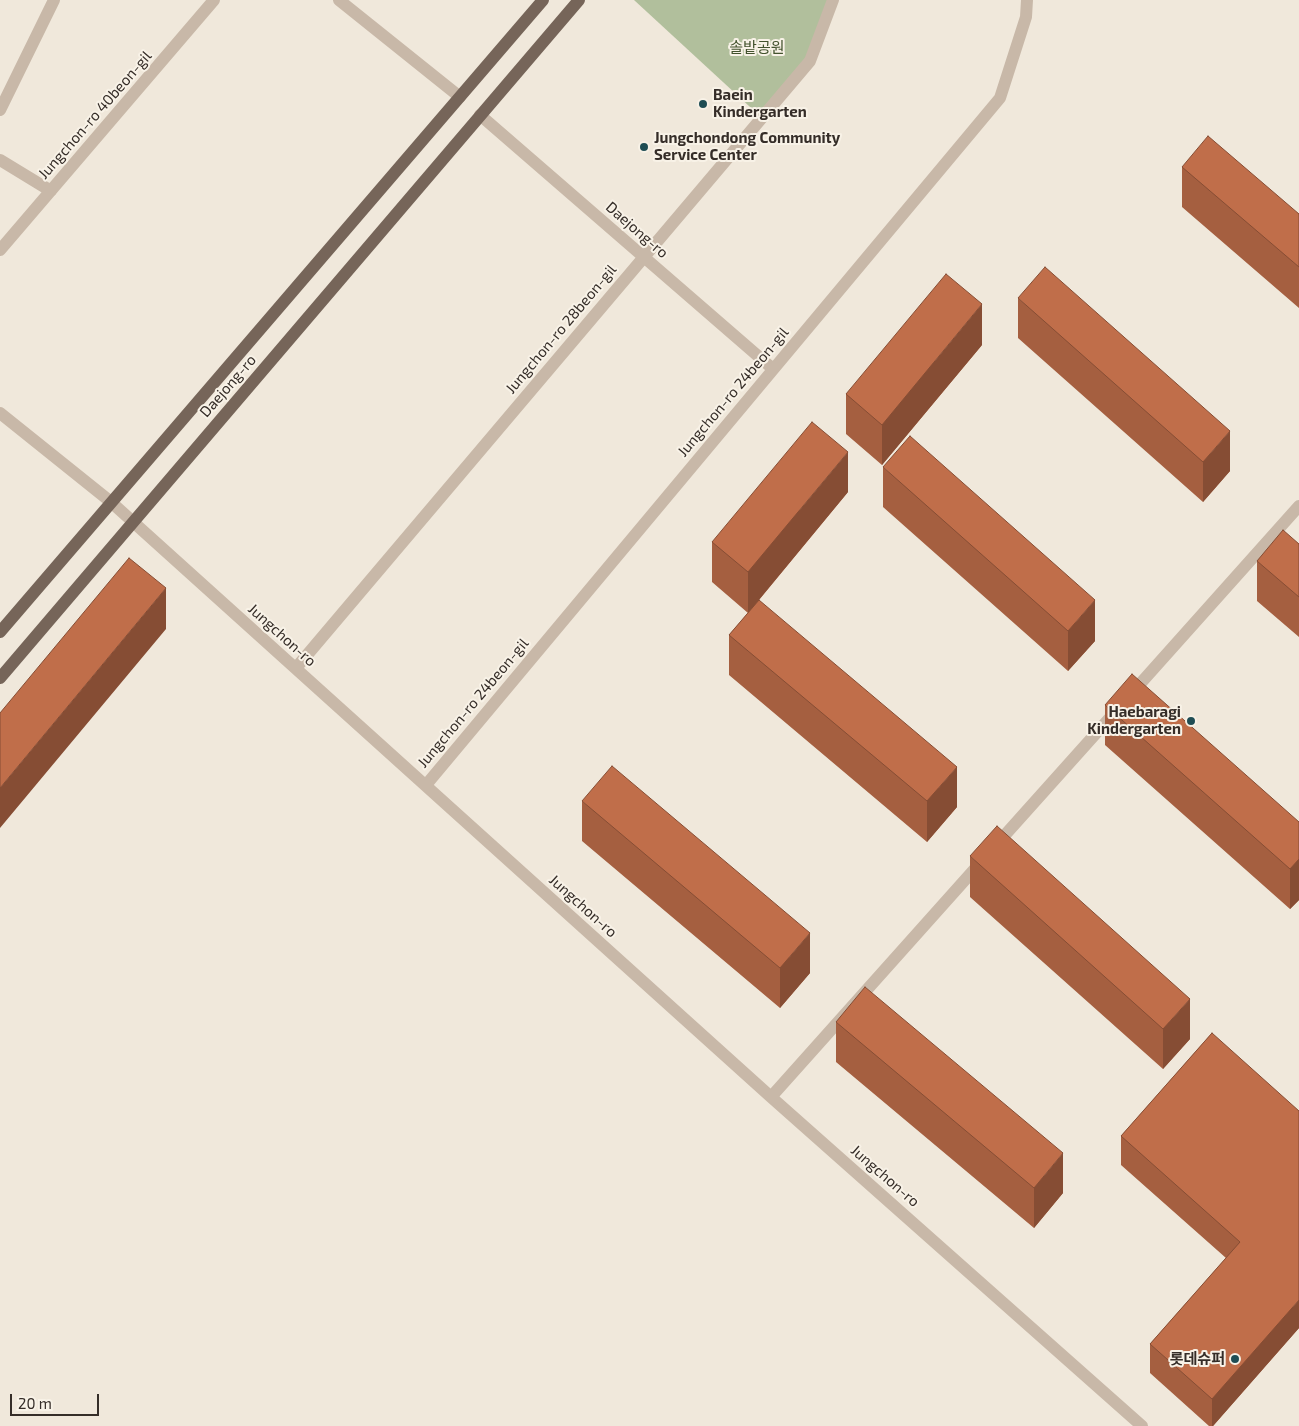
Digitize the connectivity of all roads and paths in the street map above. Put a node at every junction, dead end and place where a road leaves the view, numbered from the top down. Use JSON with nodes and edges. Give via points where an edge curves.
{"nodes":[{"id":1,"x":54,"y":0,"type":"edge"},
{"id":2,"x":214,"y":0,"type":"edge"},
{"id":3,"x":339,"y":0,"type":"edge"},
{"id":4,"x":543,"y":0,"type":"edge"},
{"id":5,"x":579,"y":0,"type":"edge"},
{"id":6,"x":833,"y":0,"type":"edge"},
{"id":7,"x":1027,"y":0,"type":"edge"},
{"id":8,"x":460,"y":97,"type":"junction"},
{"id":9,"x":0,"y":110,"type":"edge"},
{"id":10,"x":480,"y":115,"type":"junction"},
{"id":11,"x":0,"y":160,"type":"edge"},
{"id":12,"x":51,"y":191,"type":"junction"},
{"id":13,"x":0,"y":250,"type":"edge"},
{"id":14,"x":643,"y":257,"type":"junction"},
{"id":15,"x":773,"y":370,"type":"junction"},
{"id":16,"x":0,"y":413,"type":"edge"},
{"id":17,"x":111,"y":502,"type":"junction"},
{"id":18,"x":1299,"y":506,"type":"edge"},
{"id":19,"x":133,"y":522,"type":"junction"},
{"id":20,"x":0,"y":632,"type":"edge"},
{"id":21,"x":296,"y":668,"type":"junction"},
{"id":22,"x":0,"y":678,"type":"edge"},
{"id":23,"x":426,"y":785,"type":"junction"},
{"id":24,"x":771,"y":1097,"type":"junction"},
{"id":25,"x":1142,"y":1426,"type":"edge"}],
"edges":[{"from":1,"to":9,"type":"street"},
{"from":2,"to":12,"type":"street","name":"Jungchon-ro 40beon-gil"},
{"from":3,"to":8,"type":"street"},
{"from":4,"to":8,"type":"main road","name":"Daejong-ro"},
{"from":5,"to":10,"type":"main road","name":"Daejong-ro"},
{"from":6,"to":14,"type":"street","name":"Jungchon-ro 28beon-gil","via":[[810,61]]},
{"from":7,"to":15,"type":"street","name":"Jungchon-ro 24beon-gil","via":[[1026,17],[1000,98]]},
{"from":8,"to":17,"type":"main road","name":"Daejong-ro"},
{"from":10,"to":14,"type":"street","name":"Daejong-ro"},
{"from":10,"to":19,"type":"main road","name":"Daejong-ro"},
{"from":11,"to":12,"type":"street"},
{"from":12,"to":13,"type":"street","name":"Jungchon-ro 40beon-gil"},
{"from":14,"to":15,"type":"street","name":"Daejong-ro"},
{"from":14,"to":21,"type":"street","name":"Jungchon-ro 28beon-gil"},
{"from":15,"to":23,"type":"street","name":"Jungchon-ro 24beon-gil"},
{"from":16,"to":17,"type":"street","name":"Jungchon-ro"},
{"from":17,"to":19,"type":"street","name":"Jungchon-ro"},
{"from":17,"to":20,"type":"main road","name":"Daejong-ro"},
{"from":18,"to":24,"type":"street"},
{"from":19,"to":21,"type":"street","name":"Jungchon-ro"},
{"from":19,"to":22,"type":"main road","name":"Daejong-ro"},
{"from":21,"to":23,"type":"street","name":"Jungchon-ro"},
{"from":23,"to":24,"type":"street","name":"Jungchon-ro"},
{"from":24,"to":25,"type":"street","name":"Jungchon-ro"}]}
